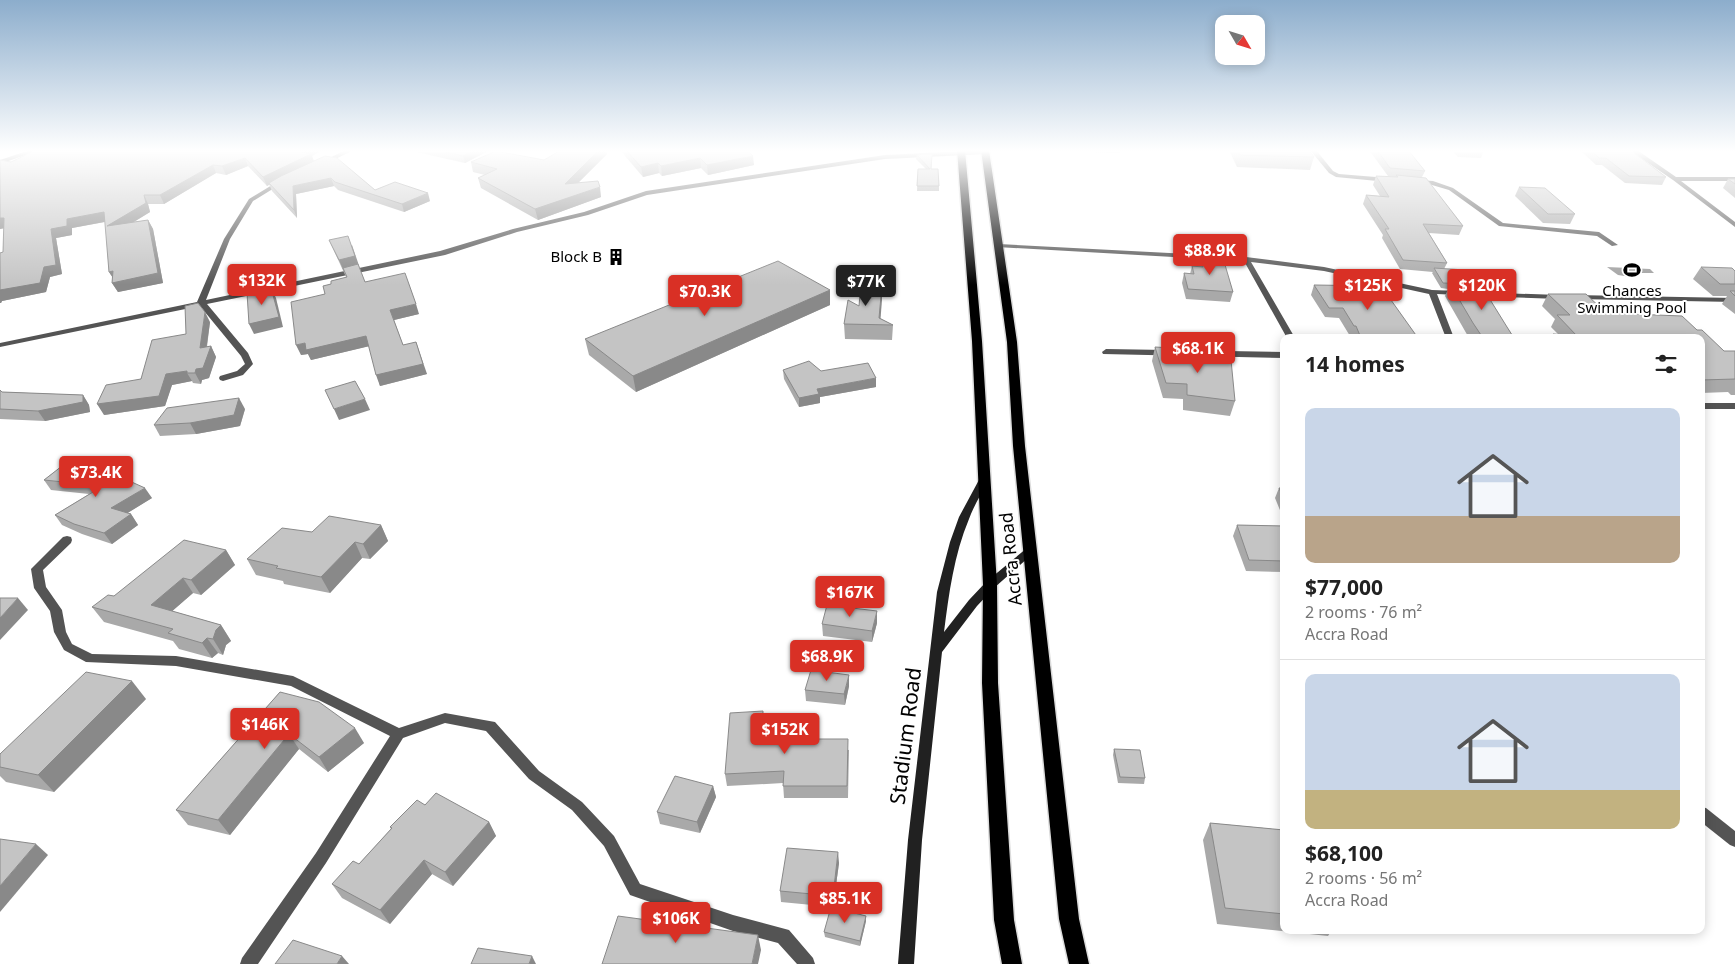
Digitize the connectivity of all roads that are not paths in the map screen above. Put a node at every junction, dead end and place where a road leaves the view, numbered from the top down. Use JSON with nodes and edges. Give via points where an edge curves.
{"nodes":[{"id":1,"x":259,"y":195,"type":"edge"},
{"id":2,"x":643,"y":195,"type":"edge"},
{"id":3,"x":965,"y":195,"type":"edge"},
{"id":4,"x":991,"y":195,"type":"edge"},
{"id":5,"x":1459,"y":195,"type":"edge"},
{"id":6,"x":1696,"y":195,"type":"edge"},
{"id":7,"x":1735,"y":226,"type":"edge"},
{"id":8,"x":1614,"y":245,"type":"dead end"},
{"id":9,"x":999,"y":246,"type":"junction"},
{"id":10,"x":1246,"y":259,"type":"junction"},
{"id":11,"x":1432,"y":292,"type":"junction"},
{"id":12,"x":1735,"y":300,"type":"edge"},
{"id":13,"x":201,"y":302,"type":"junction"},
{"id":14,"x":1289,"y":334,"type":"edge"},
{"id":15,"x":1448,"y":334,"type":"edge"},
{"id":16,"x":0,"y":345,"type":"edge"},
{"id":17,"x":1106,"y":352,"type":"dead end"},
{"id":18,"x":1280,"y":355,"type":"edge"},
{"id":19,"x":223,"y":378,"type":"dead end"},
{"id":20,"x":1705,"y":406,"type":"edge"},
{"id":21,"x":1735,"y":406,"type":"edge"},
{"id":22,"x":985,"y":478,"type":"junction"},
{"id":23,"x":67,"y":540,"type":"dead end"},
{"id":24,"x":1031,"y":551,"type":"junction"},
{"id":25,"x":990,"y":585,"type":"junction"},
{"id":26,"x":937,"y":650,"type":"junction"},
{"id":27,"x":398,"y":734,"type":"junction"},
{"id":28,"x":1705,"y":816,"type":"edge"},
{"id":29,"x":1735,"y":840,"type":"edge"},
{"id":30,"x":248,"y":964,"type":"edge"},
{"id":31,"x":807,"y":964,"type":"edge"},
{"id":32,"x":906,"y":964,"type":"edge"},
{"id":33,"x":1012,"y":964,"type":"edge"},
{"id":34,"x":1079,"y":964,"type":"edge"}],
"edges":[{"from":1,"to":13,"type":"street","via":[[251,200],[227,239]]},
{"from":2,"to":13,"type":"street","via":[[442,253]]},
{"from":3,"to":22,"type":"main road","name":"Accra Road"},
{"from":4,"to":9,"type":"main road","name":"Accra Road"},
{"from":5,"to":8,"type":"street","via":[[1501,225],[1599,234]]},
{"from":6,"to":7,"type":"street"},
{"from":9,"to":10,"type":"street"},
{"from":9,"to":24,"type":"main road","name":"Accra Road","via":[[1012,342]]},
{"from":10,"to":11,"type":"street","via":[[1324,269]]},
{"from":10,"to":14,"type":"street"},
{"from":11,"to":12,"type":"street"},
{"from":11,"to":15,"type":"street"},
{"from":13,"to":16,"type":"street"},
{"from":13,"to":19,"type":"street","via":[[249,364],[240,373]]},
{"from":17,"to":18,"type":"street"},
{"from":20,"to":21,"type":"street"},
{"from":22,"to":25,"type":"main road","name":"Accra Road"},
{"from":22,"to":26,"type":"main road","via":[[955,542],[943,592]]},
{"from":23,"to":27,"type":"street","via":[[37,570],[40,588],[56,610],[60,632],[68,647],[90,659],[176,661],[293,681]]},
{"from":24,"to":25,"type":"main road","name":"Stadium Road"},
{"from":24,"to":34,"type":"main road","name":"Accra Road","via":[[1069,919]]},
{"from":25,"to":26,"type":"main road","name":"Stadium Road"},
{"from":25,"to":33,"type":"main road","name":"Accra Road","via":[[991,692],[1004,920]]},
{"from":26,"to":32,"type":"main road","name":"Stadium Road","via":[[915,840]]},
{"from":27,"to":30,"type":"street","via":[[321,858]]},
{"from":27,"to":31,"type":"street","via":[[445,718],[490,726],[534,775],[577,806],[609,842],[635,890],[783,936]]},
{"from":28,"to":29,"type":"street"}]}
